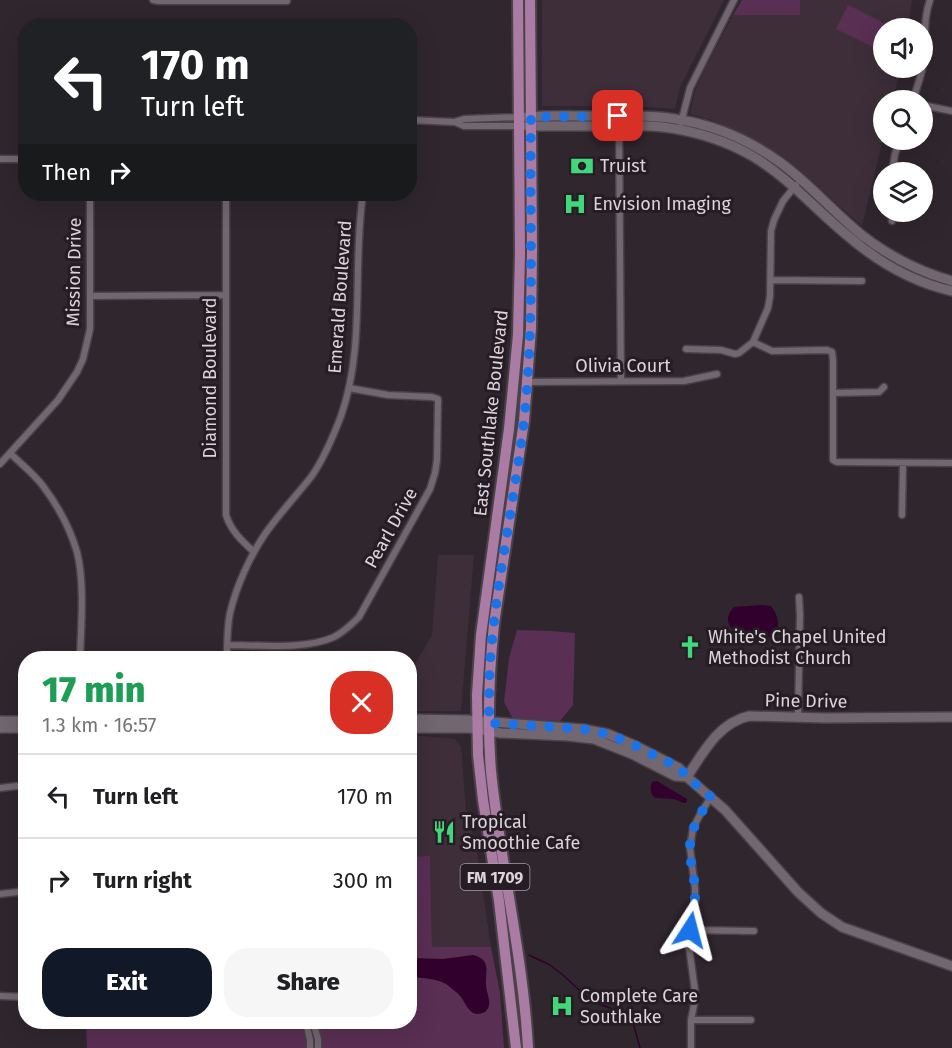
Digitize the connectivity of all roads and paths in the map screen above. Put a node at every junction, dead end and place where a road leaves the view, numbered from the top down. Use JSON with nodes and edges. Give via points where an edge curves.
{"nodes":[{"id":1,"x":153,"y":0,"type":"edge"},
{"id":2,"x":247,"y":0,"type":"edge"},
{"id":3,"x":518,"y":0,"type":"edge"},
{"id":4,"x":530,"y":0,"type":"edge"},
{"id":5,"x":734,"y":0,"type":"edge"},
{"id":6,"x":930,"y":0,"type":"edge"},
{"id":7,"x":287,"y":1,"type":"edge"},
{"id":8,"x":916,"y":90,"type":"edge"},
{"id":9,"x":933,"y":107,"type":"edge"},
{"id":10,"x":952,"y":111,"type":"edge"},
{"id":11,"x":618,"y":116,"type":"junction"},
{"id":12,"x":417,"y":120,"type":"edge"},
{"id":13,"x":525,"y":121,"type":"junction"},
{"id":14,"x":681,"y":125,"type":"junction"},
{"id":15,"x":619,"y":126,"type":"junction"},
{"id":16,"x":745,"y":141,"type":"junction"},
{"id":17,"x":740,"y":150,"type":"junction"},
{"id":18,"x":0,"y":159,"type":"edge"},
{"id":19,"x":18,"y":159,"type":"edge"},
{"id":20,"x":798,"y":183,"type":"junction"},
{"id":21,"x":90,"y":201,"type":"edge"},
{"id":22,"x":225,"y":201,"type":"edge"},
{"id":23,"x":362,"y":201,"type":"edge"},
{"id":24,"x":772,"y":280,"type":"junction"},
{"id":25,"x":862,"y":280,"type":"dead end"},
{"id":26,"x":952,"y":281,"type":"edge"},
{"id":27,"x":952,"y":291,"type":"edge"},
{"id":28,"x":225,"y":295,"type":"junction"},
{"id":29,"x":90,"y":296,"type":"junction"},
{"id":30,"x":518,"y":335,"type":"junction"},
{"id":31,"x":753,"y":342,"type":"junction"},
{"id":32,"x":686,"y":349,"type":"dead end"},
{"id":33,"x":717,"y":374,"type":"dead end"},
{"id":34,"x":621,"y":381,"type":"junction"},
{"id":35,"x":527,"y":382,"type":"junction"},
{"id":36,"x":884,"y":387,"type":"dead end"},
{"id":37,"x":349,"y":388,"type":"junction"},
{"id":38,"x":833,"y":393,"type":"junction"},
{"id":39,"x":10,"y":453,"type":"junction"},
{"id":40,"x":903,"y":462,"type":"junction"},
{"id":41,"x":952,"y":463,"type":"edge"},
{"id":42,"x":0,"y":464,"type":"edge"},
{"id":43,"x":903,"y":515,"type":"dead end"},
{"id":44,"x":254,"y":552,"type":"junction"},
{"id":45,"x":487,"y":583,"type":"junction"},
{"id":46,"x":500,"y":586,"type":"junction"},
{"id":47,"x":799,"y":597,"type":"dead end"},
{"id":48,"x":227,"y":645,"type":"junction"},
{"id":49,"x":80,"y":651,"type":"edge"},
{"id":50,"x":227,"y":651,"type":"edge"},
{"id":51,"x":798,"y":717,"type":"junction"},
{"id":52,"x":952,"y":717,"type":"edge"},
{"id":53,"x":0,"y":720,"type":"edge"},
{"id":54,"x":417,"y":720,"type":"edge"},
{"id":55,"x":18,"y":721,"type":"edge"},
{"id":56,"x":477,"y":726,"type":"junction"},
{"id":57,"x":489,"y":727,"type":"junction"},
{"id":58,"x":0,"y":728,"type":"edge"},
{"id":59,"x":18,"y":728,"type":"edge"},
{"id":60,"x":417,"y":728,"type":"edge"},
{"id":61,"x":687,"y":777,"type":"junction"},
{"id":62,"x":18,"y":786,"type":"edge"},
{"id":63,"x":0,"y":788,"type":"edge"},
{"id":64,"x":711,"y":797,"type":"junction"},
{"id":65,"x":18,"y":892,"type":"edge"},
{"id":66,"x":0,"y":894,"type":"edge"},
{"id":67,"x":690,"y":930,"type":"junction"},
{"id":68,"x":754,"y":931,"type":"dead end"},
{"id":69,"x":952,"y":966,"type":"edge"},
{"id":70,"x":0,"y":996,"type":"edge"},
{"id":71,"x":18,"y":997,"type":"edge"},
{"id":72,"x":691,"y":1020,"type":"junction"},
{"id":73,"x":751,"y":1020,"type":"dead end"},
{"id":74,"x":308,"y":1029,"type":"edge"},
{"id":75,"x":315,"y":1029,"type":"edge"},
{"id":76,"x":310,"y":1048,"type":"edge"},
{"id":77,"x":318,"y":1048,"type":"edge"},
{"id":78,"x":516,"y":1048,"type":"edge"},
{"id":79,"x":528,"y":1048,"type":"edge"},
{"id":80,"x":691,"y":1048,"type":"edge"}],
"edges":[{"from":1,"to":2,"type":"street"},
{"from":2,"to":7,"type":"street"},
{"from":3,"to":13,"type":"main road","name":"East Southlake Boulevard","number":"FM 1709"},
{"from":4,"to":13,"type":"main road","name":"East Southlake Boulevard","number":"FM 1709"},
{"from":5,"to":14,"type":"street","via":[[690,88]]},
{"from":6,"to":8,"type":"street","via":[[924,59]]},
{"from":9,"to":10,"type":"street"},
{"from":11,"to":13,"type":"street"},
{"from":11,"to":14,"type":"street"},
{"from":11,"to":15,"type":"street"},
{"from":12,"to":13,"type":"street"},
{"from":13,"to":15,"type":"street"},
{"from":13,"to":30,"type":"main road","name":"East Southlake Boulevard","number":"FM 1709"},
{"from":13,"to":35,"type":"main road","name":"East Southlake Boulevard","number":"FM 1709","via":[[532,268]]},
{"from":14,"to":15,"type":"street"},
{"from":14,"to":16,"type":"street","via":[[704,126]]},
{"from":14,"to":17,"type":"street"},
{"from":15,"to":34,"type":"street"},
{"from":16,"to":17,"type":"street"},
{"from":16,"to":20,"type":"street","via":[[781,163]]},
{"from":17,"to":20,"type":"street"},
{"from":18,"to":19,"type":"street"},
{"from":20,"to":24,"type":"street","via":[[783,201],[771,231]]},
{"from":20,"to":26,"type":"street","via":[[878,246],[913,267]]},
{"from":20,"to":27,"type":"street","via":[[870,254],[912,278]]},
{"from":21,"to":29,"type":"street","name":"Mission Drive"},
{"from":22,"to":28,"type":"street","name":"Diamond Boulevard"},
{"from":23,"to":37,"type":"street","name":"Emerald Boulevard"},
{"from":24,"to":25,"type":"street"},
{"from":24,"to":31,"type":"street","via":[[768,308]]},
{"from":28,"to":29,"type":"street"},
{"from":28,"to":44,"type":"street","name":"Diamond Boulevard","via":[[226,515],[236,534]]},
{"from":29,"to":39,"type":"street","name":"Mission Drive","via":[[90,329],[77,372],[58,400]]},
{"from":30,"to":35,"type":"main road","via":[[520,371]]},
{"from":30,"to":45,"type":"main road","name":"East Southlake Boulevard","number":"FM 1709"},
{"from":31,"to":32,"type":"street","via":[[735,354]]},
{"from":31,"to":38,"type":"street","via":[[772,351],[832,352]]},
{"from":33,"to":34,"type":"street","name":"Olivia Court","via":[[684,381]]},
{"from":34,"to":35,"type":"street","name":"Olivia Court"},
{"from":35,"to":46,"type":"main road","name":"East Southlake Boulevard","number":"FM 1709"},
{"from":36,"to":38,"type":"street","via":[[879,392]]},
{"from":37,"to":44,"type":"street","name":"Emerald Boulevard","via":[[340,418],[312,476]]},
{"from":37,"to":48,"type":"street","name":"Pearl Drive","via":[[438,399],[437,460],[430,489],[359,617],[345,631],[304,644]]},
{"from":38,"to":40,"type":"street","via":[[833,460]]},
{"from":39,"to":42,"type":"street","name":"Mission Drive"},
{"from":39,"to":49,"type":"street","via":[[56,504],[76,550],[80,575]]},
{"from":40,"to":41,"type":"street"},
{"from":40,"to":43,"type":"street"},
{"from":44,"to":48,"type":"street","name":"Emerald Boulevard","via":[[233,600]]},
{"from":45,"to":46,"type":"main road"},
{"from":45,"to":56,"type":"main road","name":"East Southlake Boulevard","number":"FM 1709","via":[[478,667]]},
{"from":46,"to":57,"type":"main road","name":"East Southlake Boulevard","number":"FM 1709","via":[[491,651]]},
{"from":47,"to":51,"type":"street"},
{"from":48,"to":50,"type":"street","name":"Emerald Boulevard"},
{"from":51,"to":52,"type":"street","name":"Pine Drive"},
{"from":51,"to":61,"type":"street","name":"Pine Drive","via":[[749,717],[732,722],[718,734]]},
{"from":53,"to":55,"type":"street"},
{"from":54,"to":56,"type":"street"},
{"from":56,"to":57,"type":"street"},
{"from":56,"to":60,"type":"street"},
{"from":56,"to":78,"type":"main road","number":"FM 1709","via":[[480,779],[500,905]]},
{"from":57,"to":61,"type":"street","via":[[596,730],[680,768]]},
{"from":57,"to":79,"type":"main road","number":"FM 1709","via":[[494,798]]},
{"from":58,"to":59,"type":"street"},
{"from":61,"to":64,"type":"street"},
{"from":62,"to":63,"type":"street"},
{"from":64,"to":67,"type":"street","via":[[693,828],[690,848],[695,888]]},
{"from":64,"to":69,"type":"street","via":[[821,913],[842,927]]},
{"from":65,"to":66,"type":"street"},
{"from":67,"to":68,"type":"street"},
{"from":67,"to":72,"type":"street","via":[[695,991]]},
{"from":70,"to":71,"type":"street"},
{"from":72,"to":73,"type":"street"},
{"from":72,"to":80,"type":"street"},
{"from":74,"to":76,"type":"street"},
{"from":75,"to":77,"type":"street"}]}
